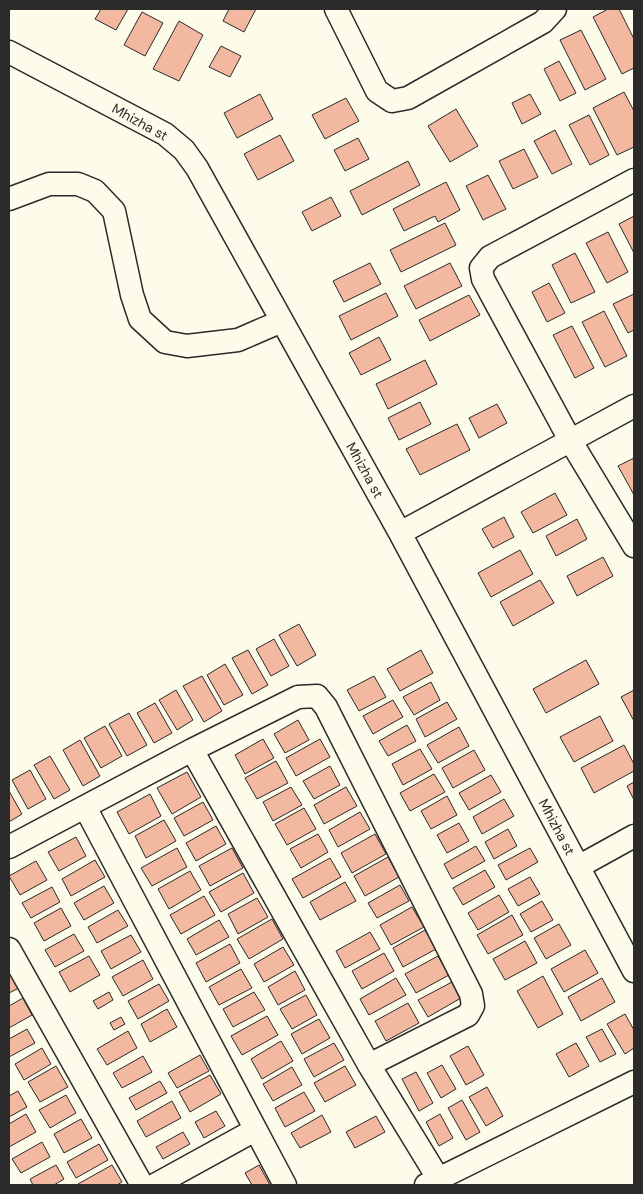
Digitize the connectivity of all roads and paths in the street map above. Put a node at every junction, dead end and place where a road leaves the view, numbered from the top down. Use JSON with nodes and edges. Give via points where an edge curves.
{"nodes":[{"id":1,"x":336,"y":9,"type":"edge"},
{"id":2,"x":556,"y":9,"type":"edge"},
{"id":3,"x":9,"y":52,"type":"edge"},
{"id":4,"x":634,"y":180,"type":"edge"},
{"id":5,"x":9,"y":199,"type":"edge"},
{"id":6,"x":282,"y":321,"type":"junction"},
{"id":7,"x":634,"y":406,"type":"edge"},
{"id":8,"x":570,"y":440,"type":"junction"},
{"id":9,"x":400,"y":533,"type":"junction"},
{"id":10,"x":634,"y":546,"type":"edge"},
{"id":11,"x":192,"y":750,"type":"junction"},
{"id":12,"x":84,"y":807,"type":"junction"},
{"id":13,"x":634,"y":836,"type":"edge"},
{"id":14,"x":9,"y":847,"type":"edge"},
{"id":15,"x":578,"y":867,"type":"junction"},
{"id":16,"x":9,"y":950,"type":"edge"},
{"id":17,"x":634,"y":971,"type":"edge"},
{"id":18,"x":369,"y":1065,"type":"junction"},
{"id":19,"x":634,"y":1082,"type":"edge"},
{"id":20,"x":255,"y":1130,"type":"junction"},
{"id":21,"x":432,"y":1182,"type":"edge"},
{"id":22,"x":142,"y":1185,"type":"edge"},
{"id":23,"x":155,"y":1185,"type":"edge"},
{"id":24,"x":285,"y":1185,"type":"edge"}],
"edges":[{"from":1,"to":2,"type":"street","via":[[377,91],[392,101],[408,98],[543,22]]},
{"from":3,"to":6,"type":"street","name":"Mhizha st","via":[[165,134],[184,150]]},
{"from":4,"to":8,"type":"street","via":[[490,257],[481,268],[483,279]]},
{"from":5,"to":6,"type":"street","via":[[49,184],[78,184],[95,191],[114,211],[140,319],[165,342],[188,346],[238,340]]},
{"from":6,"to":9,"type":"street","name":"Mhizha st"},
{"from":7,"to":8,"type":"street"},
{"from":8,"to":9,"type":"street"},
{"from":8,"to":10,"type":"street"},
{"from":9,"to":15,"type":"street","name":"Mhizha st"},
{"from":11,"to":12,"type":"street"},
{"from":11,"to":18,"type":"street"},
{"from":11,"to":18,"type":"street","via":[[298,697],[317,696],[326,707],[471,994],[473,1006],[468,1015]]},
{"from":12,"to":14,"type":"street"},
{"from":12,"to":20,"type":"street"},
{"from":13,"to":15,"type":"street"},
{"from":15,"to":17,"type":"street","name":"Mhizha st"},
{"from":16,"to":22,"type":"street"},
{"from":18,"to":21,"type":"street"},
{"from":19,"to":21,"type":"street"},
{"from":20,"to":23,"type":"street"},
{"from":20,"to":24,"type":"street"}]}
